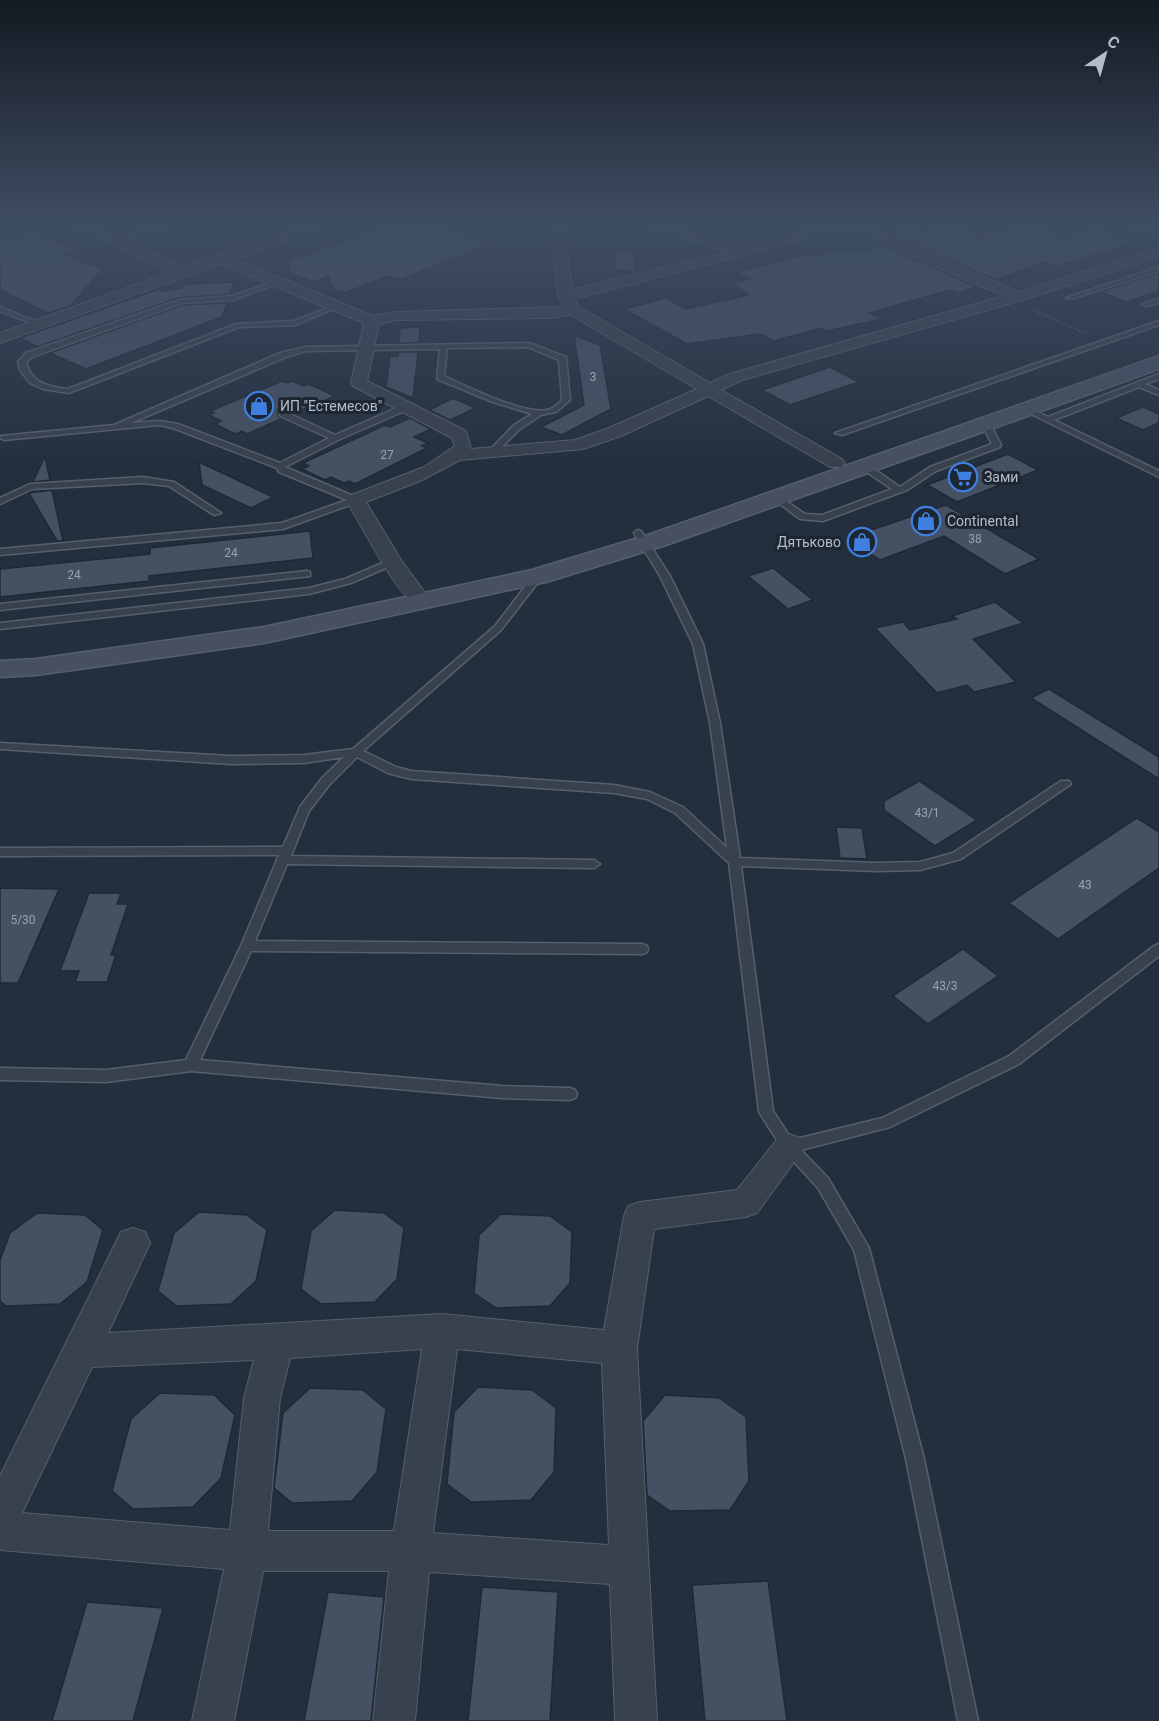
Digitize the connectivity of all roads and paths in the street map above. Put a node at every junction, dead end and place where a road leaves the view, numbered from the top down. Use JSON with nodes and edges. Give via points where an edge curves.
{"nodes":[{"id":1,"x":86,"y":305,"type":"edge"},
{"id":2,"x":169,"y":305,"type":"edge"},
{"id":3,"x":571,"y":305,"type":"edge"},
{"id":4,"x":987,"y":305,"type":"edge"},
{"id":5,"x":1029,"y":305,"type":"edge"},
{"id":6,"x":337,"y":306,"type":"joint"},
{"id":7,"x":0,"y":309,"type":"edge"},
{"id":8,"x":573,"y":310,"type":"junction"},
{"id":9,"x":372,"y":321,"type":"junction"},
{"id":10,"x":35,"y":323,"type":"junction"},
{"id":11,"x":1159,"y":323,"type":"edge"},
{"id":12,"x":0,"y":338,"type":"edge"},
{"id":13,"x":1105,"y":341,"type":"junction"},
{"id":14,"x":444,"y":346,"type":"junction"},
{"id":15,"x":364,"y":348,"type":"junction"},
{"id":16,"x":1159,"y":353,"type":"edge"},
{"id":17,"x":1159,"y":362,"type":"edge"},
{"id":18,"x":1159,"y":376,"type":"edge"},
{"id":19,"x":1139,"y":384,"type":"junction"},
{"id":20,"x":708,"y":389,"type":"junction"},
{"id":21,"x":1159,"y":393,"type":"edge"},
{"id":22,"x":406,"y":407,"type":"junction"},
{"id":23,"x":1027,"y":410,"type":"junction"},
{"id":24,"x":539,"y":413,"type":"junction"},
{"id":25,"x":283,"y":414,"type":"dead end"},
{"id":26,"x":1048,"y":420,"type":"junction"},
{"id":27,"x":986,"y":424,"type":"junction"},
{"id":28,"x":116,"y":427,"type":"junction"},
{"id":29,"x":839,"y":433,"type":"dead end"},
{"id":30,"x":4,"y":438,"type":"dead end"},
{"id":31,"x":334,"y":438,"type":"junction"},
{"id":32,"x":493,"y":451,"type":"junction"},
{"id":33,"x":460,"y":455,"type":"junction"},
{"id":34,"x":280,"y":466,"type":"junction"},
{"id":35,"x":851,"y":467,"type":"junction"},
{"id":36,"x":1159,"y":474,"type":"edge"},
{"id":37,"x":899,"y":490,"type":"junction"},
{"id":38,"x":776,"y":498,"type":"junction"},
{"id":39,"x":355,"y":500,"type":"junction"},
{"id":40,"x":0,"y":501,"type":"edge"},
{"id":41,"x":217,"y":513,"type":"dead end"},
{"id":42,"x":641,"y":538,"type":"junction"},
{"id":43,"x":0,"y":552,"type":"edge"},
{"id":44,"x":392,"y":562,"type":"junction"},
{"id":45,"x":307,"y":574,"type":"dead end"},
{"id":46,"x":537,"y":577,"type":"junction"},
{"id":47,"x":419,"y":597,"type":"junction"},
{"id":48,"x":0,"y":607,"type":"edge"},
{"id":49,"x":0,"y":626,"type":"edge"},
{"id":50,"x":0,"y":657,"type":"edge"},
{"id":51,"x":0,"y":669,"type":"edge"},
{"id":52,"x":0,"y":746,"type":"edge"},
{"id":53,"x":356,"y":752,"type":"junction"},
{"id":54,"x":1065,"y":784,"type":"dead end"},
{"id":55,"x":0,"y":852,"type":"edge"},
{"id":56,"x":287,"y":856,"type":"junction"},
{"id":57,"x":735,"y":862,"type":"junction"},
{"id":58,"x":594,"y":864,"type":"dead end"},
{"id":59,"x":247,"y":946,"type":"junction"},
{"id":60,"x":642,"y":949,"type":"dead end"},
{"id":61,"x":1159,"y":949,"type":"edge"},
{"id":62,"x":191,"y":1065,"type":"junction"},
{"id":63,"x":0,"y":1074,"type":"edge"},
{"id":64,"x":570,"y":1094,"type":"dead end"},
{"id":65,"x":789,"y":1147,"type":"junction"},
{"id":66,"x":133,"y":1243,"type":"dead end"},
{"id":67,"x":442,"y":1331,"type":"junction"},
{"id":68,"x":276,"y":1342,"type":"junction"},
{"id":69,"x":619,"y":1347,"type":"junction"},
{"id":70,"x":82,"y":1351,"type":"junction"},
{"id":71,"x":0,"y":1517,"type":"edge"},
{"id":72,"x":0,"y":1531,"type":"edge"},
{"id":73,"x":247,"y":1551,"type":"junction"},
{"id":74,"x":411,"y":1551,"type":"junction"},
{"id":75,"x":629,"y":1566,"type":"junction"},
{"id":76,"x":213,"y":1721,"type":"edge"},
{"id":77,"x":394,"y":1721,"type":"edge"},
{"id":78,"x":636,"y":1721,"type":"edge"},
{"id":79,"x":968,"y":1721,"type":"edge"}],
"edges":[{"from":1,"to":10,"type":"street"},
{"from":2,"to":6,"type":"lane","via":[[29,356],[22,362],[23,372],[29,381],[52,390],[69,391],[238,325],[295,322]]},
{"from":3,"to":8,"type":"street"},
{"from":4,"to":20,"type":"street","via":[[736,377]]},
{"from":5,"to":13,"type":"path"},
{"from":6,"to":9,"type":"street"},
{"from":7,"to":10,"type":"lane"},
{"from":8,"to":9,"type":"street","via":[[551,314],[396,316]]},
{"from":8,"to":20,"type":"street"},
{"from":9,"to":15,"type":"street"},
{"from":10,"to":12,"type":"street"},
{"from":11,"to":13,"type":"lane"},
{"from":13,"to":29,"type":"lane"},
{"from":14,"to":15,"type":"lane"},
{"from":14,"to":24,"type":"lane","via":[[440,377],[505,404]]},
{"from":14,"to":24,"type":"lane","via":[[529,345],[563,359],[566,400],[550,412]]},
{"from":15,"to":22,"type":"street","via":[[359,383]]},
{"from":15,"to":28,"type":"lane","via":[[294,351]]},
{"from":16,"to":35,"type":"main road"},
{"from":17,"to":23,"type":"main road"},
{"from":18,"to":19,"type":"lane"},
{"from":19,"to":21,"type":"lane"},
{"from":19,"to":26,"type":"lane"},
{"from":20,"to":32,"type":"street","via":[[577,445]]},
{"from":20,"to":35,"type":"street"},
{"from":22,"to":31,"type":"lane"},
{"from":22,"to":33,"type":"street","via":[[460,435],[464,447]]},
{"from":23,"to":26,"type":"lane"},
{"from":23,"to":27,"type":"main road"},
{"from":24,"to":32,"type":"lane"},
{"from":25,"to":31,"type":"lane"},
{"from":26,"to":36,"type":"lane"},
{"from":27,"to":35,"type":"main road"},
{"from":27,"to":37,"type":"lane","via":[[997,445],[933,469]]},
{"from":28,"to":30,"type":"lane"},
{"from":28,"to":34,"type":"lane","via":[[159,423],[175,426]]},
{"from":31,"to":34,"type":"lane"},
{"from":32,"to":33,"type":"street"},
{"from":33,"to":39,"type":"street"},
{"from":34,"to":39,"type":"lane"},
{"from":35,"to":37,"type":"lane"},
{"from":35,"to":38,"type":"main road"},
{"from":35,"to":42,"type":"main road"},
{"from":37,"to":38,"type":"lane","via":[[823,518],[803,517]]},
{"from":38,"to":42,"type":"main road"},
{"from":39,"to":43,"type":"lane","via":[[283,526]]},
{"from":39,"to":44,"type":"street"},
{"from":40,"to":41,"type":"lane","via":[[30,487],[143,480],[171,484]]},
{"from":42,"to":46,"type":"main road"},
{"from":42,"to":47,"type":"main road"},
{"from":42,"to":57,"type":"lane","via":[[665,576],[698,644],[715,723]]},
{"from":44,"to":47,"type":"street"},
{"from":44,"to":49,"type":"lane","via":[[348,581],[309,591]]},
{"from":45,"to":48,"type":"lane"},
{"from":46,"to":47,"type":"main road"},
{"from":46,"to":53,"type":"lane","via":[[498,628]]},
{"from":47,"to":50,"type":"main road","via":[[46,654]]},
{"from":47,"to":51,"type":"main road","via":[[264,634],[36,668]]},
{"from":52,"to":53,"type":"lane","via":[[231,760],[304,759]]},
{"from":53,"to":56,"type":"lane","via":[[304,810]]},
{"from":53,"to":57,"type":"lane","via":[[411,776],[614,789],[650,796],[679,810]]},
{"from":54,"to":57,"type":"lane","via":[[957,856],[932,864],[908,867]]},
{"from":55,"to":56,"type":"lane"},
{"from":56,"to":58,"type":"lane"},
{"from":56,"to":59,"type":"lane"},
{"from":57,"to":65,"type":"lane","via":[[766,1112]]},
{"from":59,"to":60,"type":"lane"},
{"from":59,"to":62,"type":"lane"},
{"from":61,"to":65,"type":"lane","via":[[1014,1060],[885,1124]]},
{"from":62,"to":63,"type":"lane","via":[[106,1076]]},
{"from":62,"to":64,"type":"lane","via":[[502,1092]]},
{"from":65,"to":69,"type":"street","via":[[746,1203],[640,1216]]},
{"from":65,"to":79,"type":"lane","via":[[823,1183],[861,1248],[915,1459]]},
{"from":66,"to":70,"type":"street"},
{"from":67,"to":68,"type":"street"},
{"from":67,"to":69,"type":"street"},
{"from":67,"to":74,"type":"street"},
{"from":68,"to":70,"type":"street"},
{"from":68,"to":73,"type":"street","via":[[262,1398]]},
{"from":69,"to":75,"type":"street"},
{"from":70,"to":71,"type":"street"},
{"from":72,"to":73,"type":"street"},
{"from":73,"to":74,"type":"street"},
{"from":73,"to":76,"type":"street"},
{"from":74,"to":75,"type":"street"},
{"from":74,"to":77,"type":"street"},
{"from":75,"to":78,"type":"street"}]}
